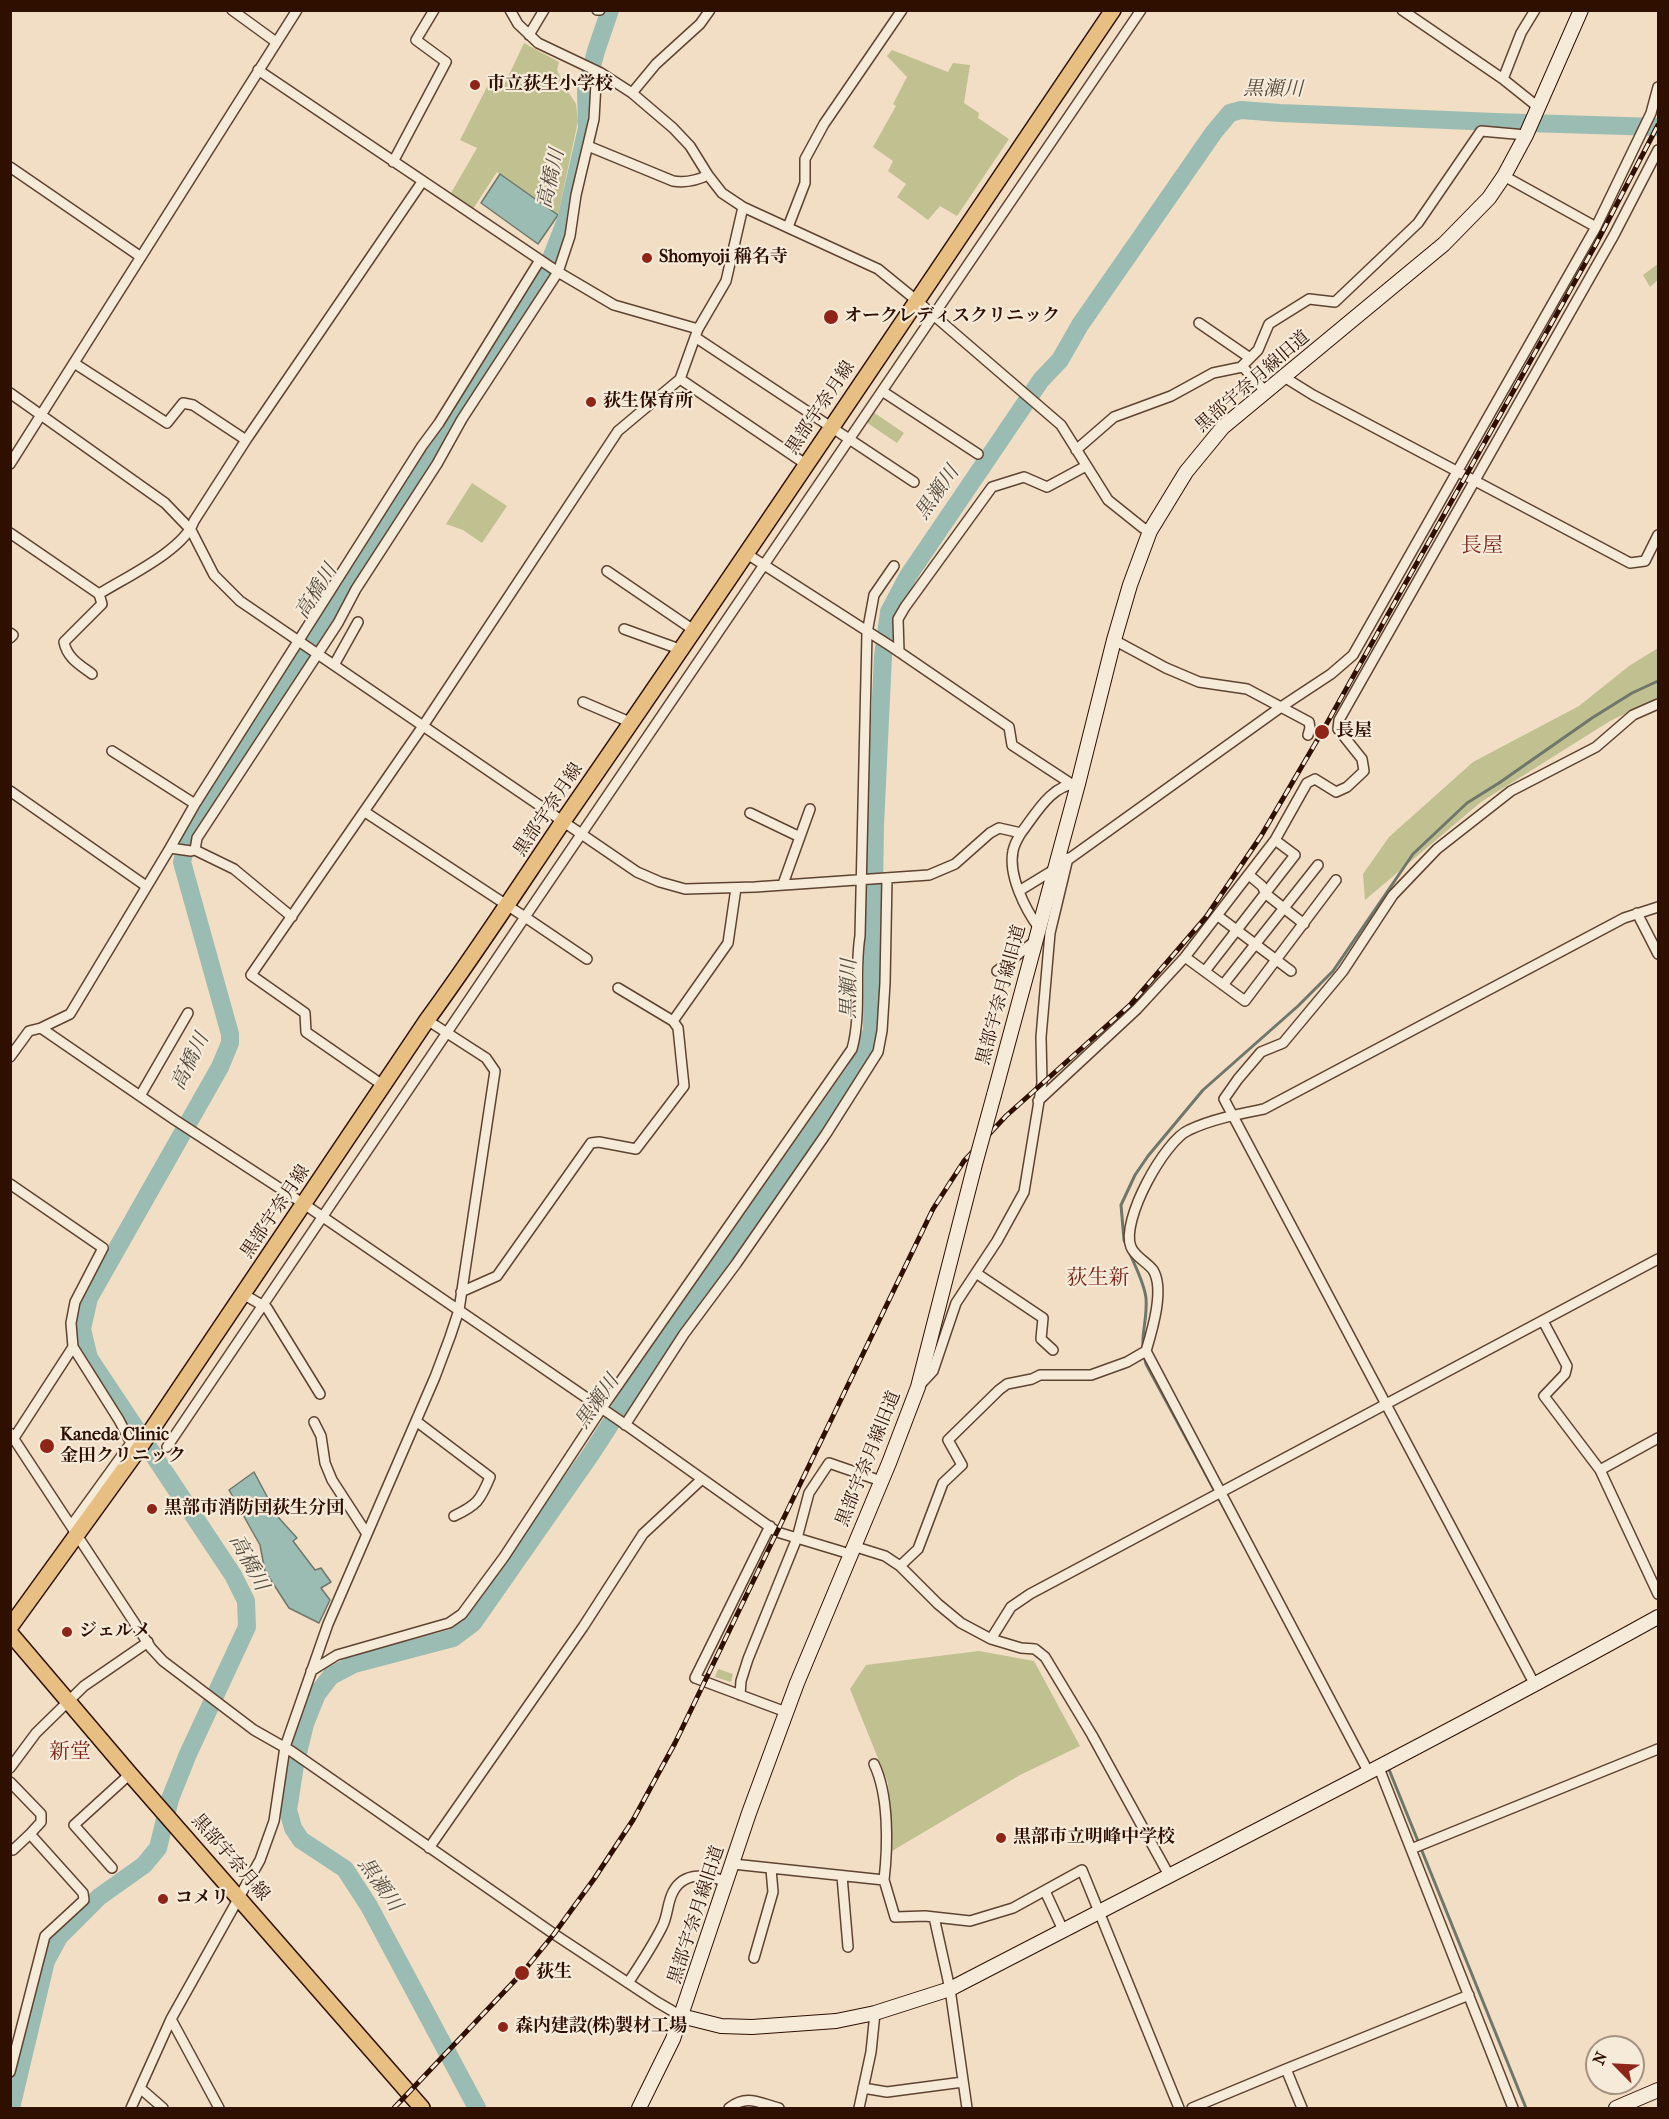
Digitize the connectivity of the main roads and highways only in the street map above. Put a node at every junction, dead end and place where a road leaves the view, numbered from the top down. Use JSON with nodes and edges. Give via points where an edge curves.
{"nodes":[{"id":1,"x":1113,"y":10,"type":"edge"},
{"id":2,"x":10,"y":1627,"type":"edge"},
{"id":3,"x":10,"y":1633,"type":"edge"},
{"id":4,"x":422,"y":2109,"type":"edge"}],
"edges":[{"from":1,"to":2,"type":"main road","name":"黒部宇奈月線","via":[[138,1450],[74,1531]]},
{"from":3,"to":4,"type":"main road","name":"黒部宇奈月線"}]}
